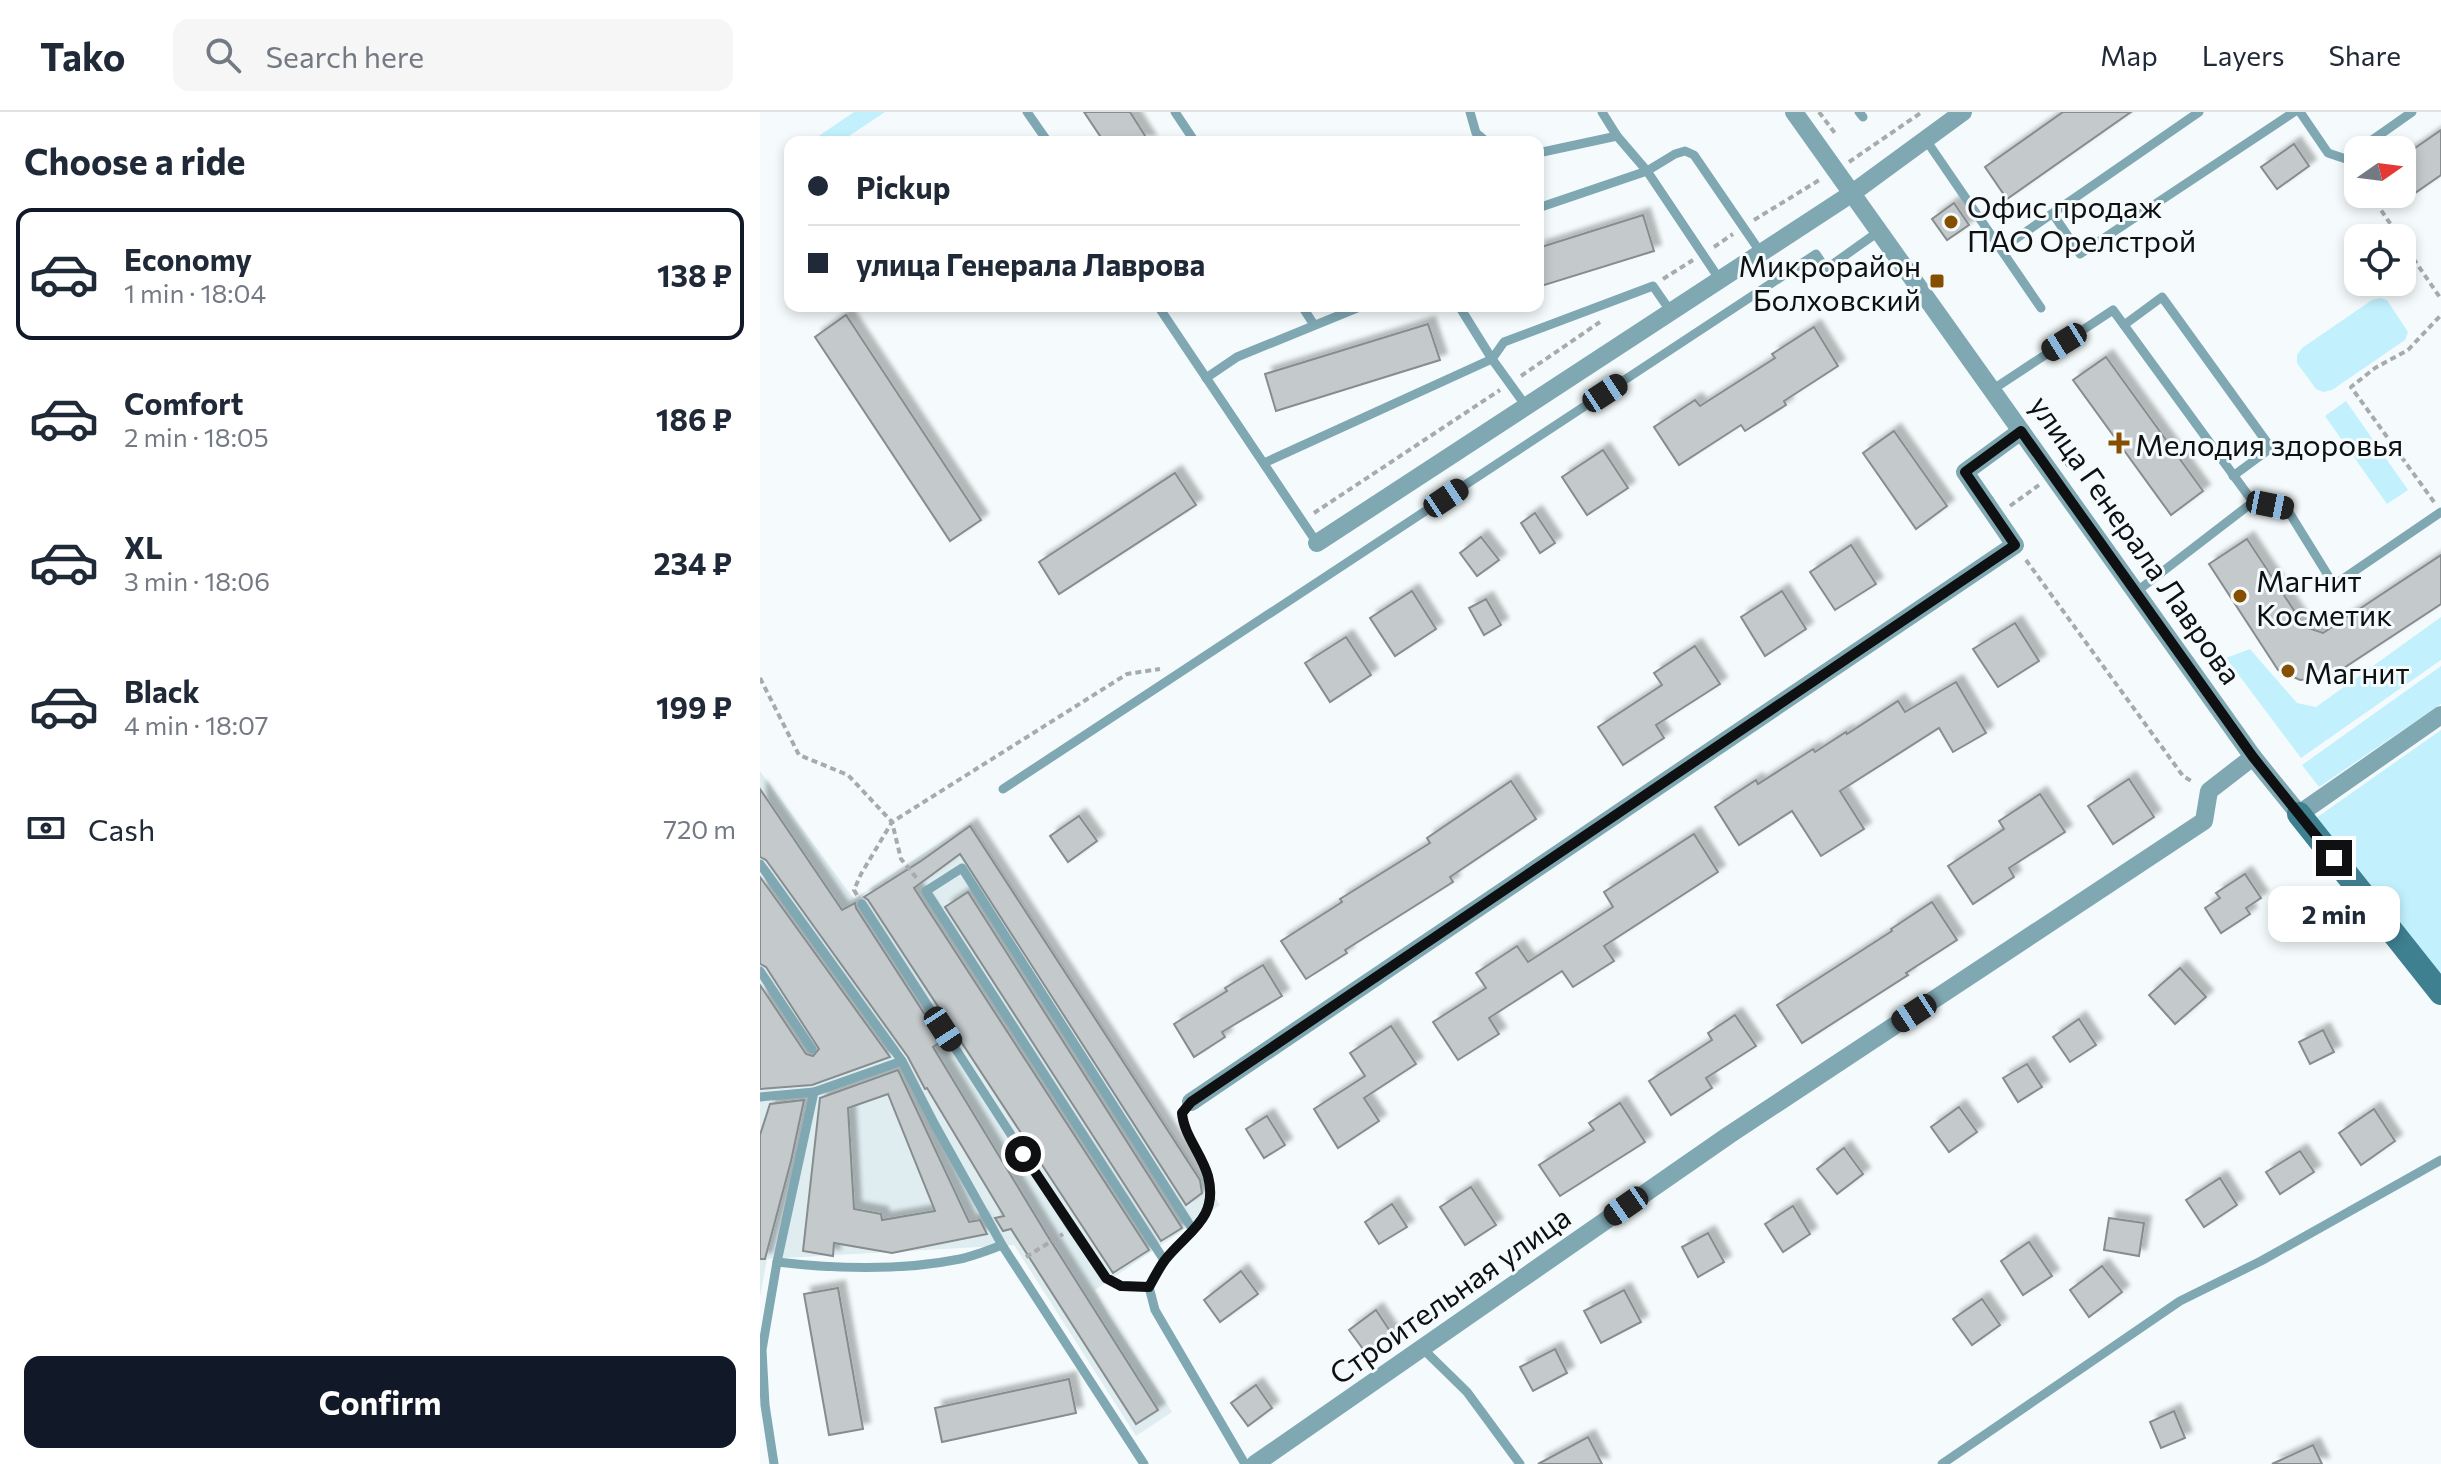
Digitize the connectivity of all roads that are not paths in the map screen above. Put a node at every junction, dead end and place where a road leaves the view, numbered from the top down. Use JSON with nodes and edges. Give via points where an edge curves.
{"nodes":[{"id":1,"x":1027,"y":112,"type":"edge"},
{"id":2,"x":1175,"y":112,"type":"edge"},
{"id":3,"x":1470,"y":112,"type":"edge"},
{"id":4,"x":1602,"y":112,"type":"edge"},
{"id":5,"x":1794,"y":112,"type":"edge"},
{"id":6,"x":1963,"y":112,"type":"edge"},
{"id":7,"x":2199,"y":112,"type":"edge"},
{"id":8,"x":2297,"y":112,"type":"edge"},
{"id":9,"x":2412,"y":112,"type":"edge"},
{"id":10,"x":1044,"y":136,"type":"edge"},
{"id":11,"x":1191,"y":136,"type":"edge"},
{"id":12,"x":1480,"y":136,"type":"edge"},
{"id":13,"x":1617,"y":136,"type":"junction"},
{"id":14,"x":2378,"y":136,"type":"edge"},
{"id":15,"x":1926,"y":140,"type":"junction"},
{"id":16,"x":1544,"y":152,"type":"edge"},
{"id":17,"x":2344,"y":158,"type":"edge"},
{"id":18,"x":1647,"y":171,"type":"junction"},
{"id":19,"x":1851,"y":194,"type":"junction"},
{"id":20,"x":1544,"y":206,"type":"edge"},
{"id":21,"x":2053,"y":214,"type":"junction"},
{"id":22,"x":1878,"y":232,"type":"junction"},
{"id":23,"x":2001,"y":249,"type":"junction"},
{"id":24,"x":1761,"y":253,"type":"junction"},
{"id":25,"x":1720,"y":280,"type":"junction"},
{"id":26,"x":2041,"y":308,"type":"dead end"},
{"id":27,"x":1162,"y":312,"type":"edge"},
{"id":28,"x":1306,"y":312,"type":"edge"},
{"id":29,"x":1347,"y":312,"type":"edge"},
{"id":30,"x":1463,"y":312,"type":"edge"},
{"id":31,"x":1671,"y":312,"type":"junction"},
{"id":32,"x":1314,"y":325,"type":"junction"},
{"id":33,"x":2124,"y":325,"type":"junction"},
{"id":34,"x":1492,"y":359,"type":"junction"},
{"id":35,"x":1206,"y":378,"type":"junction"},
{"id":36,"x":1992,"y":390,"type":"junction"},
{"id":37,"x":1526,"y":406,"type":"junction"},
{"id":38,"x":2021,"y":431,"type":"junction"},
{"id":39,"x":1264,"y":463,"type":"junction"},
{"id":40,"x":2233,"y":476,"type":"junction"},
{"id":41,"x":2253,"y":502,"type":"junction"},
{"id":42,"x":2441,"y":512,"type":"edge"},
{"id":43,"x":1317,"y":543,"type":"joint"},
{"id":44,"x":2136,"y":592,"type":"junction"},
{"id":45,"x":2441,"y":715,"type":"edge"},
{"id":46,"x":2253,"y":757,"type":"junction"},
{"id":47,"x":1003,"y":789,"type":"dead end"},
{"id":48,"x":2299,"y":814,"type":"junction"},
{"id":49,"x":760,"y":864,"type":"edge"},
{"id":50,"x":862,"y":904,"type":"road end"},
{"id":51,"x":760,"y":971,"type":"edge"},
{"id":52,"x":2441,"y":993,"type":"edge"},
{"id":53,"x":812,"y":1049,"type":"dead end"},
{"id":54,"x":902,"y":1061,"type":"junction"},
{"id":55,"x":814,"y":1092,"type":"junction"},
{"id":56,"x":761,"y":1099,"type":"edge"},
{"id":57,"x":1191,"y":1102,"type":"joint"},
{"id":58,"x":2441,"y":1160,"type":"edge"},
{"id":59,"x":1193,"y":1230,"type":"junction"},
{"id":60,"x":1002,"y":1245,"type":"junction"},
{"id":61,"x":1164,"y":1260,"type":"junction"},
{"id":62,"x":777,"y":1262,"type":"junction"},
{"id":63,"x":1149,"y":1287,"type":"junction"},
{"id":64,"x":1421,"y":1347,"type":"junction"},
{"id":65,"x":774,"y":1464,"type":"edge"},
{"id":66,"x":1144,"y":1464,"type":"edge"},
{"id":67,"x":1245,"y":1464,"type":"edge"},
{"id":68,"x":1255,"y":1464,"type":"edge"},
{"id":69,"x":1520,"y":1464,"type":"edge"},
{"id":70,"x":1942,"y":1464,"type":"edge"}],
"edges":[{"from":1,"to":10,"type":"lane"},
{"from":2,"to":11,"type":"lane"},
{"from":3,"to":12,"type":"lane"},
{"from":4,"to":13,"type":"lane"},
{"from":5,"to":19,"type":"street","name":"улица Генерала Лаврова"},
{"from":6,"to":15,"type":"street"},
{"from":7,"to":21,"type":"lane"},
{"from":8,"to":17,"type":"lane","via":[[2328,153]]},
{"from":8,"to":21,"type":"lane","via":[[2080,254]]},
{"from":9,"to":14,"type":"lane"},
{"from":13,"to":16,"type":"lane"},
{"from":13,"to":18,"type":"lane"},
{"from":15,"to":19,"type":"street"},
{"from":15,"to":23,"type":"lane"},
{"from":18,"to":20,"type":"lane"},
{"from":18,"to":24,"type":"lane","via":[[1675,154],[1694,155]]},
{"from":18,"to":25,"type":"lane"},
{"from":19,"to":22,"type":"street","name":"улица Генерала Лаврова"},
{"from":19,"to":24,"type":"street"},
{"from":21,"to":23,"type":"lane"},
{"from":22,"to":36,"type":"street","name":"улица Генерала Лаврова"},
{"from":22,"to":47,"type":"lane","via":[[1826,269],[1816,254]]},
{"from":23,"to":26,"type":"lane"},
{"from":24,"to":25,"type":"street"},
{"from":25,"to":31,"type":"street"},
{"from":27,"to":35,"type":"lane"},
{"from":28,"to":32,"type":"lane"},
{"from":29,"to":32,"type":"lane"},
{"from":30,"to":34,"type":"lane"},
{"from":31,"to":34,"type":"lane","via":[[1653,286],[1504,342]]},
{"from":31,"to":37,"type":"street"},
{"from":32,"to":35,"type":"lane","via":[[1237,357]]},
{"from":33,"to":36,"type":"lane","via":[[2113,310]]},
{"from":33,"to":40,"type":"lane"},
{"from":33,"to":40,"type":"lane","via":[[2162,297],[2271,448]]},
{"from":34,"to":37,"type":"lane"},
{"from":34,"to":39,"type":"lane"},
{"from":35,"to":39,"type":"lane"},
{"from":36,"to":38,"type":"street","name":"улица Генерала Лаврова"},
{"from":37,"to":43,"type":"street"},
{"from":38,"to":44,"type":"street","name":"улица Генерала Лаврова"},
{"from":38,"to":57,"type":"street","via":[[1965,472],[2015,545]]},
{"from":39,"to":43,"type":"lane"},
{"from":40,"to":41,"type":"lane"},
{"from":41,"to":42,"type":"lane","via":[[2287,509],[2334,585]]},
{"from":41,"to":44,"type":"lane"},
{"from":44,"to":46,"type":"street","name":"улица Генерала Лаврова"},
{"from":45,"to":48,"type":"street"},
{"from":46,"to":48,"type":"street","name":"улица Генерала Лаврова"},
{"from":46,"to":64,"type":"street","name":"Строительная улица","via":[[2209,791],[2204,821],[1729,1135]]},
{"from":48,"to":52,"type":"street","name":"улица Генерала Лаврова"},
{"from":49,"to":54,"type":"lane"},
{"from":50,"to":63,"type":"lane","via":[[1106,1278],[1121,1286]]},
{"from":51,"to":53,"type":"lane"},
{"from":54,"to":55,"type":"lane"},
{"from":54,"to":60,"type":"lane"},
{"from":55,"to":56,"type":"lane"},
{"from":55,"to":62,"type":"lane"},
{"from":57,"to":59,"type":"lane","via":[[1182,1113],[1183,1125],[1207,1174],[1211,1198],[1204,1219]]},
{"from":58,"to":70,"type":"lane","via":[[2180,1301]]},
{"from":59,"to":61,"type":"lane"},
{"from":59,"to":61,"type":"lane","via":[[962,868],[926,891]]},
{"from":60,"to":62,"type":"lane","via":[[960,1259],[906,1265],[826,1268]]},
{"from":60,"to":66,"type":"lane"},
{"from":61,"to":63,"type":"lane"},
{"from":62,"to":65,"type":"lane","via":[[762,1350]]},
{"from":63,"to":67,"type":"lane","via":[[1155,1310]]},
{"from":64,"to":68,"type":"street","name":"Строительная улица"},
{"from":64,"to":69,"type":"lane","via":[[1467,1392]]}]}
